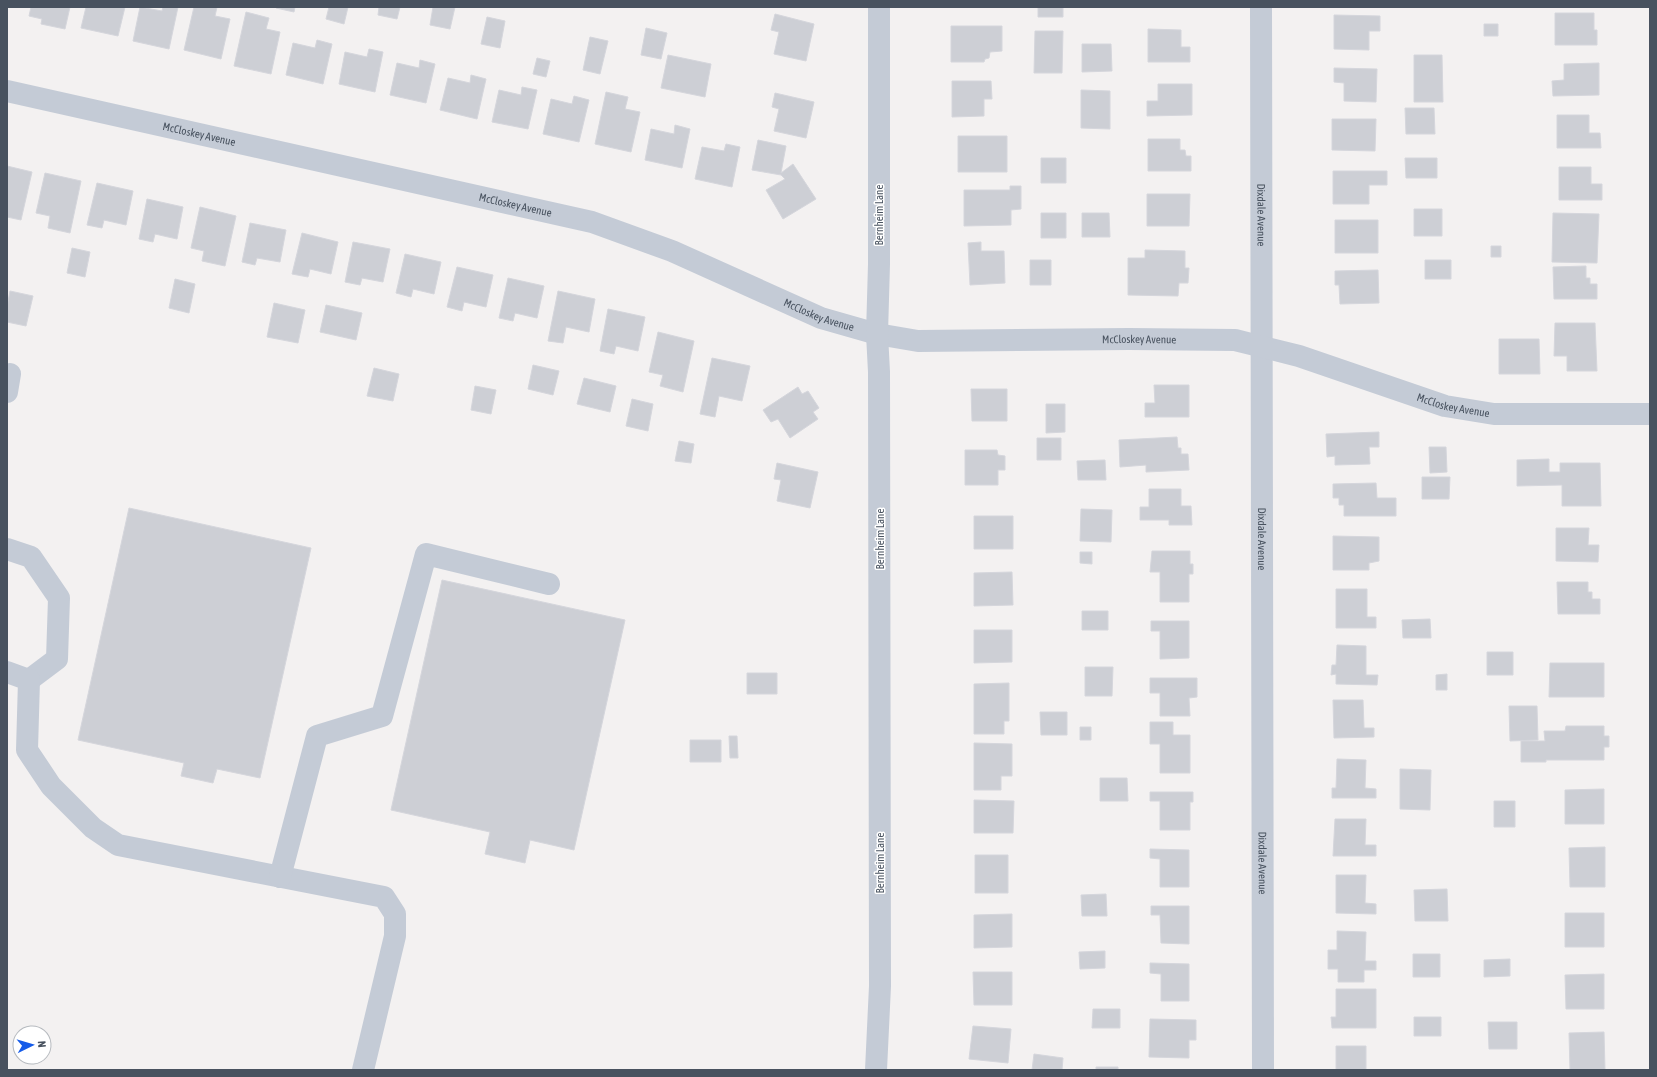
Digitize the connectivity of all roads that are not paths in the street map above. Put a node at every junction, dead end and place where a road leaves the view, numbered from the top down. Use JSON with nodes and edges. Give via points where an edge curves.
{"nodes":[{"id":1,"x":879,"y":7,"type":"edge"},
{"id":2,"x":1261,"y":7,"type":"edge"},
{"id":3,"x":7,"y":91,"type":"edge"},
{"id":4,"x":877,"y":334,"type":"junction"},
{"id":5,"x":1262,"y":346,"type":"junction"},
{"id":6,"x":1650,"y":414,"type":"edge"},
{"id":7,"x":7,"y":549,"type":"edge"},
{"id":8,"x":549,"y":584,"type":"dead end"},
{"id":9,"x":7,"y":672,"type":"edge"},
{"id":10,"x":29,"y":680,"type":"junction"},
{"id":11,"x":280,"y":876,"type":"junction"},
{"id":12,"x":363,"y":1070,"type":"edge"},
{"id":13,"x":876,"y":1070,"type":"edge"},
{"id":14,"x":1263,"y":1070,"type":"edge"}],
"edges":[{"from":1,"to":4,"type":"street","name":"Bernheim Lane"},
{"from":2,"to":5,"type":"street","name":"Dixdale Avenue"},
{"from":3,"to":4,"type":"street","name":"McCloskey Avenue","via":[[592,222],[672,251],[821,318]]},
{"from":4,"to":5,"type":"street","name":"McCloskey Avenue","via":[[918,341],[1235,340]]},
{"from":4,"to":13,"type":"street","name":"Bernheim Lane","via":[[880,986]]},
{"from":5,"to":6,"type":"street","name":"McCloskey Avenue","via":[[1300,356],[1445,406],[1494,414]]},
{"from":5,"to":14,"type":"street","name":"Dixdale Avenue"},
{"from":7,"to":10,"type":"street","via":[[30,557],[59,598],[57,658]]},
{"from":8,"to":11,"type":"street","via":[[426,554],[382,716],[318,736]]},
{"from":9,"to":10,"type":"street"},
{"from":10,"to":11,"type":"street","via":[[27,750],[51,786],[93,828],[118,845]]},
{"from":11,"to":12,"type":"street","via":[[384,898],[395,914],[395,936]]}]}
